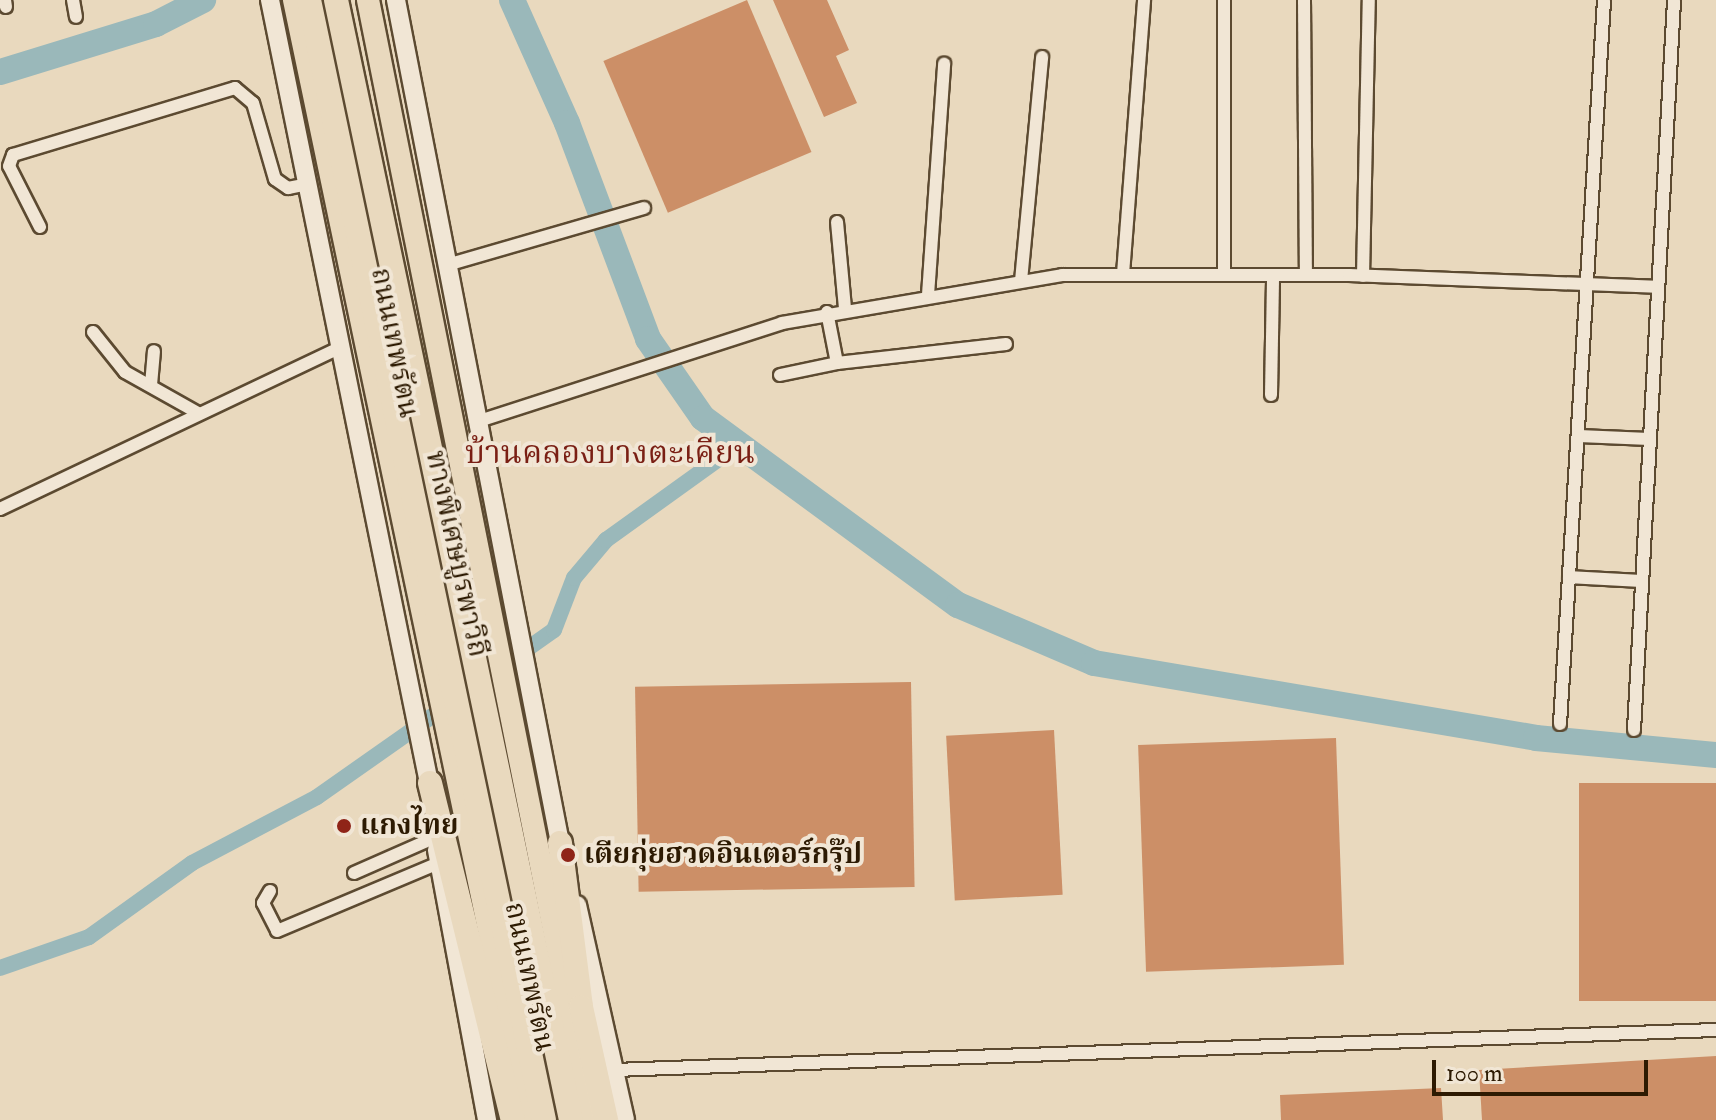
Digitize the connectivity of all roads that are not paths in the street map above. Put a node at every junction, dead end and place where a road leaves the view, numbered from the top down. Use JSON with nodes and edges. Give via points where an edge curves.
{"nodes":[{"id":1,"x":73,"y":0,"type":"edge"},
{"id":2,"x":294,"y":0,"type":"edge"},
{"id":3,"x":309,"y":0,"type":"edge"},
{"id":4,"x":336,"y":0,"type":"edge"},
{"id":5,"x":368,"y":0,"type":"edge"},
{"id":6,"x":396,"y":0,"type":"edge"},
{"id":7,"x":1144,"y":0,"type":"edge"},
{"id":8,"x":1224,"y":0,"type":"edge"},
{"id":9,"x":1304,"y":0,"type":"edge"},
{"id":10,"x":1369,"y":0,"type":"edge"},
{"id":11,"x":1604,"y":0,"type":"edge"},
{"id":12,"x":1674,"y":0,"type":"edge"},
{"id":13,"x":270,"y":2,"type":"edge"},
{"id":14,"x":76,"y":17,"type":"dead end"},
{"id":15,"x":1042,"y":57,"type":"dead end"},
{"id":16,"x":944,"y":64,"type":"dead end"},
{"id":17,"x":308,"y":184,"type":"junction"},
{"id":18,"x":644,"y":208,"type":"dead end"},
{"id":19,"x":837,"y":222,"type":"dead end"},
{"id":20,"x":40,"y":227,"type":"dead end"},
{"id":21,"x":450,"y":264,"type":"junction"},
{"id":22,"x":1123,"y":274,"type":"junction"},
{"id":23,"x":1224,"y":274,"type":"junction"},
{"id":24,"x":1306,"y":274,"type":"junction"},
{"id":25,"x":1273,"y":275,"type":"junction"},
{"id":26,"x":1363,"y":276,"type":"junction"},
{"id":27,"x":1021,"y":281,"type":"junction"},
{"id":28,"x":1588,"y":287,"type":"junction"},
{"id":29,"x":1656,"y":287,"type":"junction"},
{"id":30,"x":928,"y":295,"type":"junction"},
{"id":31,"x":845,"y":308,"type":"junction"},
{"id":32,"x":827,"y":312,"type":"junction"},
{"id":33,"x":93,"y":332,"type":"dead end"},
{"id":34,"x":1006,"y":344,"type":"dead end"},
{"id":35,"x":341,"y":347,"type":"junction"},
{"id":36,"x":154,"y":351,"type":"dead end"},
{"id":37,"x":837,"y":363,"type":"junction"},
{"id":38,"x":780,"y":375,"type":"dead end"},
{"id":39,"x":151,"y":385,"type":"junction"},
{"id":40,"x":1271,"y":395,"type":"dead end"},
{"id":41,"x":198,"y":413,"type":"junction"},
{"id":42,"x":479,"y":421,"type":"junction"},
{"id":43,"x":1579,"y":436,"type":"junction"},
{"id":44,"x":1649,"y":439,"type":"junction"},
{"id":45,"x":0,"y":509,"type":"edge"},
{"id":46,"x":1569,"y":577,"type":"junction"},
{"id":47,"x":1640,"y":581,"type":"junction"},
{"id":48,"x":1560,"y":724,"type":"dead end"},
{"id":49,"x":1634,"y":730,"type":"dead end"},
{"id":50,"x":430,"y":783,"type":"junction"},
{"id":51,"x":436,"y":837,"type":"junction"},
{"id":52,"x":560,"y":843,"type":"junction"},
{"id":53,"x":439,"y":863,"type":"junction"},
{"id":54,"x":354,"y":873,"type":"dead end"},
{"id":55,"x":270,"y":891,"type":"dead end"},
{"id":56,"x":1716,"y":1030,"type":"edge"},
{"id":57,"x":614,"y":1070,"type":"junction"},
{"id":58,"x":487,"y":1120,"type":"edge"},
{"id":59,"x":513,"y":1120,"type":"edge"},
{"id":60,"x":529,"y":1120,"type":"edge"},
{"id":61,"x":544,"y":1120,"type":"edge"},
{"id":62,"x":571,"y":1120,"type":"edge"},
{"id":63,"x":592,"y":1120,"type":"edge"},
{"id":64,"x":606,"y":1120,"type":"edge"},
{"id":65,"x":625,"y":1120,"type":"edge"}],
"edges":[{"from":1,"to":14,"type":"street"},
{"from":2,"to":60,"type":"highway","name":"ถนนเทพรัตน"},
{"from":3,"to":61,"type":"highway","name":"ทางพิเศษบูรพาวิถี"},
{"from":4,"to":62,"type":"highway","name":"ทางพิเศษบูรพาวิถี"},
{"from":5,"to":63,"type":"highway","name":"ถนนเทพรัตน"},
{"from":6,"to":21,"type":"main road"},
{"from":7,"to":22,"type":"street"},
{"from":8,"to":23,"type":"street"},
{"from":9,"to":24,"type":"street"},
{"from":10,"to":26,"type":"street"},
{"from":11,"to":28,"type":"street"},
{"from":12,"to":29,"type":"street"},
{"from":13,"to":17,"type":"main road","name":"ถนนเทพรัตน"},
{"from":15,"to":27,"type":"street"},
{"from":16,"to":30,"type":"street"},
{"from":17,"to":20,"type":"street","via":[[288,188],[275,179],[253,103],[235,88],[13,155],[9,166]]},
{"from":17,"to":35,"type":"main road","name":"ถนนเทพรัตน"},
{"from":18,"to":21,"type":"street"},
{"from":19,"to":31,"type":"street"},
{"from":21,"to":42,"type":"main road"},
{"from":22,"to":23,"type":"street"},
{"from":22,"to":27,"type":"street"},
{"from":23,"to":25,"type":"street"},
{"from":24,"to":25,"type":"street"},
{"from":24,"to":26,"type":"street"},
{"from":25,"to":40,"type":"street"},
{"from":26,"to":28,"type":"street"},
{"from":27,"to":30,"type":"street"},
{"from":28,"to":29,"type":"street"},
{"from":28,"to":43,"type":"street"},
{"from":29,"to":44,"type":"street"},
{"from":30,"to":31,"type":"street"},
{"from":31,"to":32,"type":"street"},
{"from":32,"to":37,"type":"street"},
{"from":32,"to":42,"type":"street"},
{"from":33,"to":39,"type":"street","via":[[116,365]]},
{"from":34,"to":37,"type":"street"},
{"from":35,"to":41,"type":"street"},
{"from":35,"to":50,"type":"main road","name":"ถนนเทพรัตน"},
{"from":36,"to":39,"type":"street"},
{"from":37,"to":38,"type":"street"},
{"from":39,"to":41,"type":"street"},
{"from":41,"to":45,"type":"street"},
{"from":42,"to":52,"type":"main road"},
{"from":43,"to":44,"type":"street"},
{"from":43,"to":46,"type":"street"},
{"from":44,"to":47,"type":"street"},
{"from":46,"to":47,"type":"street"},
{"from":46,"to":48,"type":"street"},
{"from":47,"to":49,"type":"street"},
{"from":50,"to":51,"type":"main road","name":"ถนนเทพรัตน"},
{"from":50,"to":59,"type":"highway"},
{"from":51,"to":53,"type":"main road","name":"ถนนเทพรัตน"},
{"from":51,"to":54,"type":"street"},
{"from":52,"to":57,"type":"main road"},
{"from":52,"to":64,"type":"highway","via":[[581,1007]]},
{"from":53,"to":55,"type":"street","via":[[277,931],[263,903]]},
{"from":53,"to":58,"type":"main road","name":"ถนนเทพรัตน"},
{"from":56,"to":57,"type":"street"},
{"from":57,"to":65,"type":"main road"}]}
